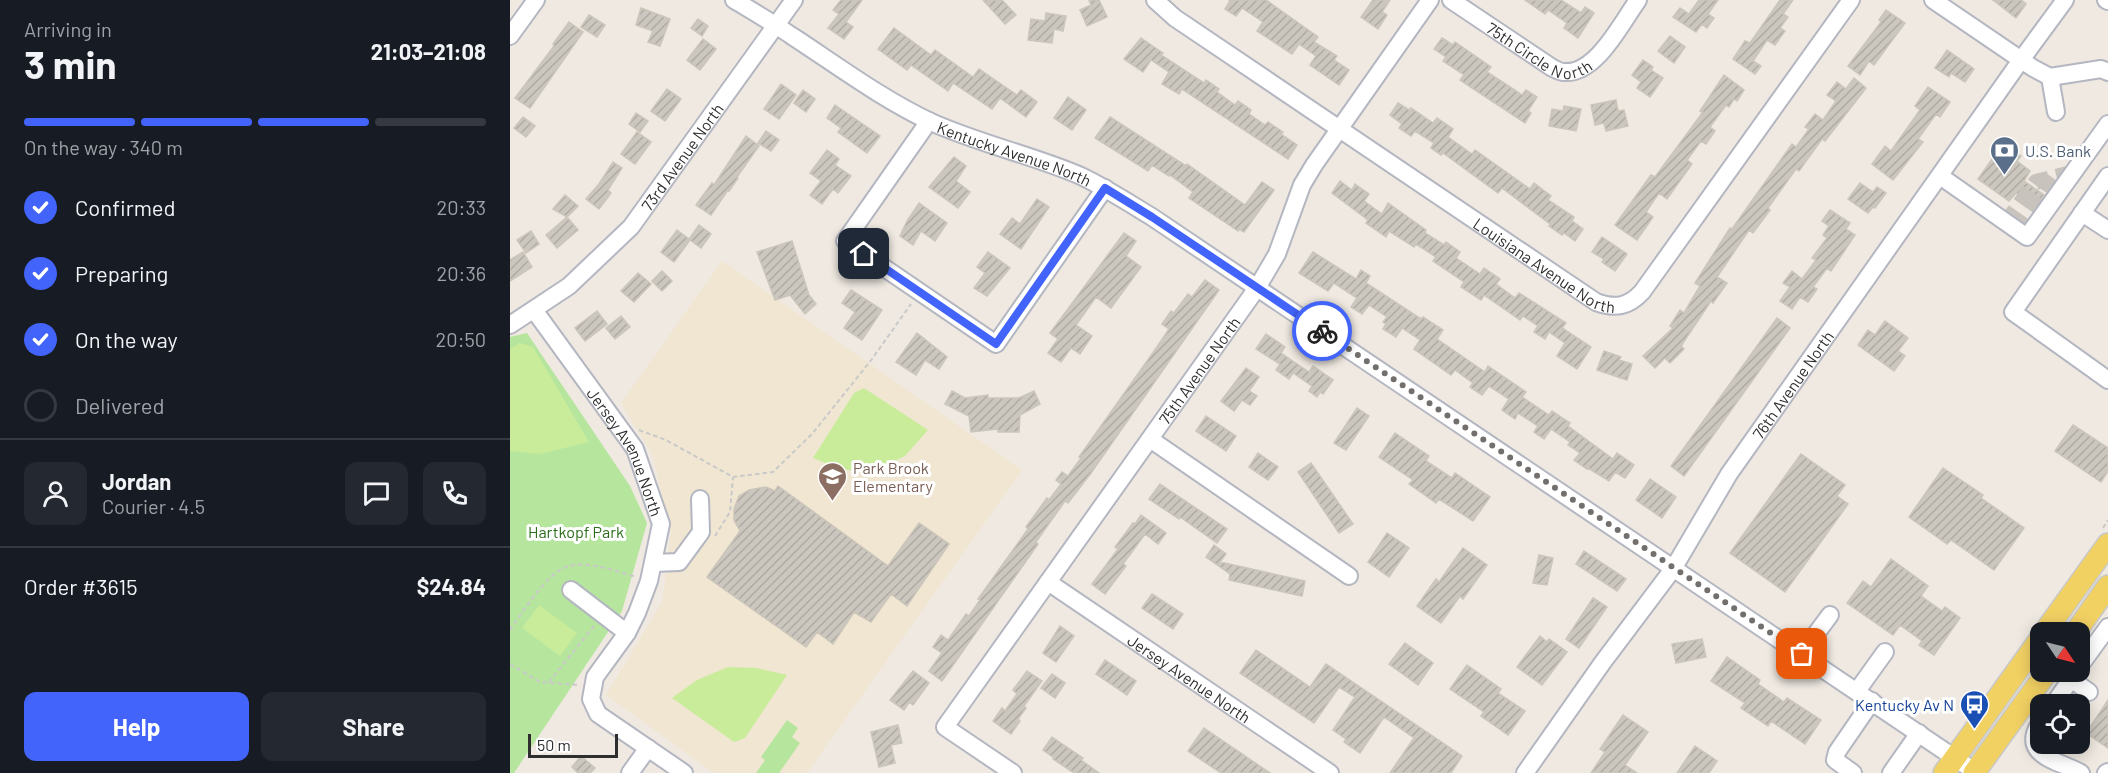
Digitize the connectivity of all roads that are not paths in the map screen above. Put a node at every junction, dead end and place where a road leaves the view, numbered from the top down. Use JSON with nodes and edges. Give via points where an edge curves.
{"nodes":[{"id":1,"x":536,"y":0,"type":"edge"},
{"id":2,"x":734,"y":0,"type":"edge"},
{"id":3,"x":794,"y":0,"type":"edge"},
{"id":4,"x":1155,"y":0,"type":"edge"},
{"id":5,"x":1430,"y":0,"type":"edge"},
{"id":6,"x":1451,"y":0,"type":"edge"},
{"id":7,"x":1638,"y":0,"type":"edge"},
{"id":8,"x":1851,"y":0,"type":"edge"},
{"id":9,"x":1933,"y":0,"type":"edge"},
{"id":10,"x":2065,"y":0,"type":"edge"},
{"id":11,"x":776,"y":25,"type":"junction"},
{"id":12,"x":510,"y":36,"type":"edge"},
{"id":13,"x":2020,"y":60,"type":"junction"},
{"id":14,"x":2108,"y":72,"type":"edge"},
{"id":15,"x":2050,"y":77,"type":"junction"},
{"id":16,"x":2056,"y":112,"type":"dead end"},
{"id":17,"x":929,"y":121,"type":"junction"},
{"id":18,"x":2108,"y":124,"type":"edge"},
{"id":19,"x":1339,"y":129,"type":"junction"},
{"id":20,"x":1940,"y":176,"type":"junction"},
{"id":21,"x":2108,"y":176,"type":"edge"},
{"id":22,"x":1105,"y":188,"type":"junction"},
{"id":23,"x":2082,"y":213,"type":"junction"},
{"id":24,"x":2108,"y":230,"type":"edge"},
{"id":25,"x":1257,"y":288,"type":"junction"},
{"id":26,"x":534,"y":310,"type":"junction"},
{"id":27,"x":510,"y":325,"type":"edge"},
{"id":28,"x":2108,"y":380,"type":"edge"},
{"id":29,"x":1150,"y":439,"type":"junction"},
{"id":30,"x":700,"y":500,"type":"dead end"},
{"id":31,"x":2108,"y":544,"type":"edge"},
{"id":32,"x":653,"y":563,"type":"junction"},
{"id":33,"x":1673,"y":569,"type":"junction"},
{"id":34,"x":1349,"y":576,"type":"dead end"},
{"id":35,"x":1048,"y":582,"type":"junction"},
{"id":36,"x":2108,"y":586,"type":"edge"},
{"id":37,"x":571,"y":590,"type":"dead end"},
{"id":38,"x":1830,"y":615,"type":"dead end"},
{"id":39,"x":2052,"y":622,"type":"edge"},
{"id":40,"x":2082,"y":622,"type":"edge"},
{"id":41,"x":2108,"y":627,"type":"edge"},
{"id":42,"x":627,"y":633,"type":"junction"},
{"id":43,"x":1885,"y":652,"type":"dead end"},
{"id":44,"x":2090,"y":652,"type":"edge"},
{"id":45,"x":2030,"y":653,"type":"edge"},
{"id":46,"x":1802,"y":654,"type":"junction"},
{"id":47,"x":2040,"y":682,"type":"edge"},
{"id":48,"x":2082,"y":682,"type":"edge"},
{"id":49,"x":1857,"y":691,"type":"junction"},
{"id":50,"x":2089,"y":692,"type":"dead end"},
{"id":51,"x":1872,"y":701,"type":"junction"},
{"id":52,"x":1919,"y":733,"type":"junction"},
{"id":53,"x":648,"y":748,"type":"junction"},
{"id":54,"x":2041,"y":754,"type":"edge"},
{"id":55,"x":1949,"y":765,"type":"edge"},
{"id":56,"x":1976,"y":772,"type":"edge"},
{"id":57,"x":630,"y":773,"type":"edge"},
{"id":58,"x":684,"y":773,"type":"edge"},
{"id":59,"x":1013,"y":773,"type":"edge"},
{"id":60,"x":1330,"y":773,"type":"edge"},
{"id":61,"x":1525,"y":773,"type":"edge"},
{"id":62,"x":1853,"y":773,"type":"edge"},
{"id":63,"x":1891,"y":773,"type":"edge"},
{"id":64,"x":2081,"y":773,"type":"edge"}],
"edges":[{"from":1,"to":12,"type":"street"},
{"from":2,"to":11,"type":"street","name":"Kentucky Avenue North"},
{"from":3,"to":11,"type":"street","name":"73rd Avenue North"},
{"from":4,"to":19,"type":"street","name":"Louisiana Avenue North","via":[[1175,18]]},
{"from":5,"to":19,"type":"street","name":"75th Avenue North"},
{"from":6,"to":7,"type":"street","name":"75th Circle North","via":[[1564,72],[1589,66]]},
{"from":8,"to":19,"type":"street","name":"Louisiana Avenue North","via":[[1642,292],[1633,302],[1621,306],[1596,302]]},
{"from":9,"to":13,"type":"street"},
{"from":10,"to":13,"type":"street","name":"76th Avenue North"},
{"from":11,"to":17,"type":"street","name":"Kentucky Avenue North"},
{"from":11,"to":26,"type":"street","name":"73rd Avenue North","via":[[631,227],[569,286]]},
{"from":13,"to":15,"type":"street"},
{"from":13,"to":20,"type":"street","name":"76th Avenue North"},
{"from":14,"to":15,"type":"street","via":[[2101,69]]},
{"from":15,"to":16,"type":"street"},
{"from":17,"to":22,"type":"street","name":"Kentucky Avenue North"},
{"from":17,"to":22,"type":"street","via":[[845,241],[996,344]]},
{"from":18,"to":20,"type":"street","via":[[2027,237]]},
{"from":19,"to":25,"type":"street","name":"75th Avenue North","via":[[1302,185],[1277,254]]},
{"from":20,"to":33,"type":"street","name":"76th Avenue North","via":[[1729,474]]},
{"from":21,"to":23,"type":"street"},
{"from":22,"to":25,"type":"street","name":"Kentucky Avenue North"},
{"from":23,"to":24,"type":"street"},
{"from":23,"to":28,"type":"street","via":[[2013,312]]},
{"from":25,"to":29,"type":"street","name":"75th Avenue North"},
{"from":25,"to":33,"type":"street","name":"Kentucky Avenue North"},
{"from":26,"to":27,"type":"street","name":"73rd Avenue North"},
{"from":26,"to":32,"type":"street","name":"Jersey Avenue North","via":[[635,449],[661,524]]},
{"from":29,"to":34,"type":"street"},
{"from":29,"to":35,"type":"street","name":"75th Avenue North"},
{"from":30,"to":32,"type":"street","via":[[701,532],[679,562]]},
{"from":31,"to":39,"type":"main road"},
{"from":32,"to":42,"type":"street","name":"Jersey Avenue North"},
{"from":33,"to":46,"type":"street","name":"Kentucky Avenue North"},
{"from":33,"to":61,"type":"street","name":"76th Avenue North"},
{"from":35,"to":59,"type":"street","name":"75th Avenue North","via":[[945,727]]},
{"from":35,"to":60,"type":"street","name":"Jersey Avenue North"},
{"from":36,"to":40,"type":"main road"},
{"from":37,"to":42,"type":"street"},
{"from":38,"to":46,"type":"street"},
{"from":41,"to":44,"type":"street"},
{"from":42,"to":53,"type":"street","name":"Jersey Avenue North","via":[[595,677],[591,699],[598,714]]},
{"from":43,"to":49,"type":"street"},
{"from":45,"to":55,"type":"main road"},
{"from":46,"to":49,"type":"street","name":"Kentucky Avenue North"},
{"from":47,"to":56,"type":"main road"},
{"from":48,"to":50,"type":"street"},
{"from":49,"to":51,"type":"street","name":"Kentucky Avenue North"},
{"from":51,"to":52,"type":"street","name":"Kentucky Avenue North"},
{"from":51,"to":62,"type":"street","via":[[1837,752],[1835,760]]},
{"from":52,"to":55,"type":"street","name":"Kentucky Avenue North"},
{"from":52,"to":63,"type":"street"},
{"from":53,"to":57,"type":"street"},
{"from":53,"to":58,"type":"street"},
{"from":54,"to":64,"type":"street"},
{"from":55,"to":56,"type":"street","name":"Kentucky Avenue North"}]}
